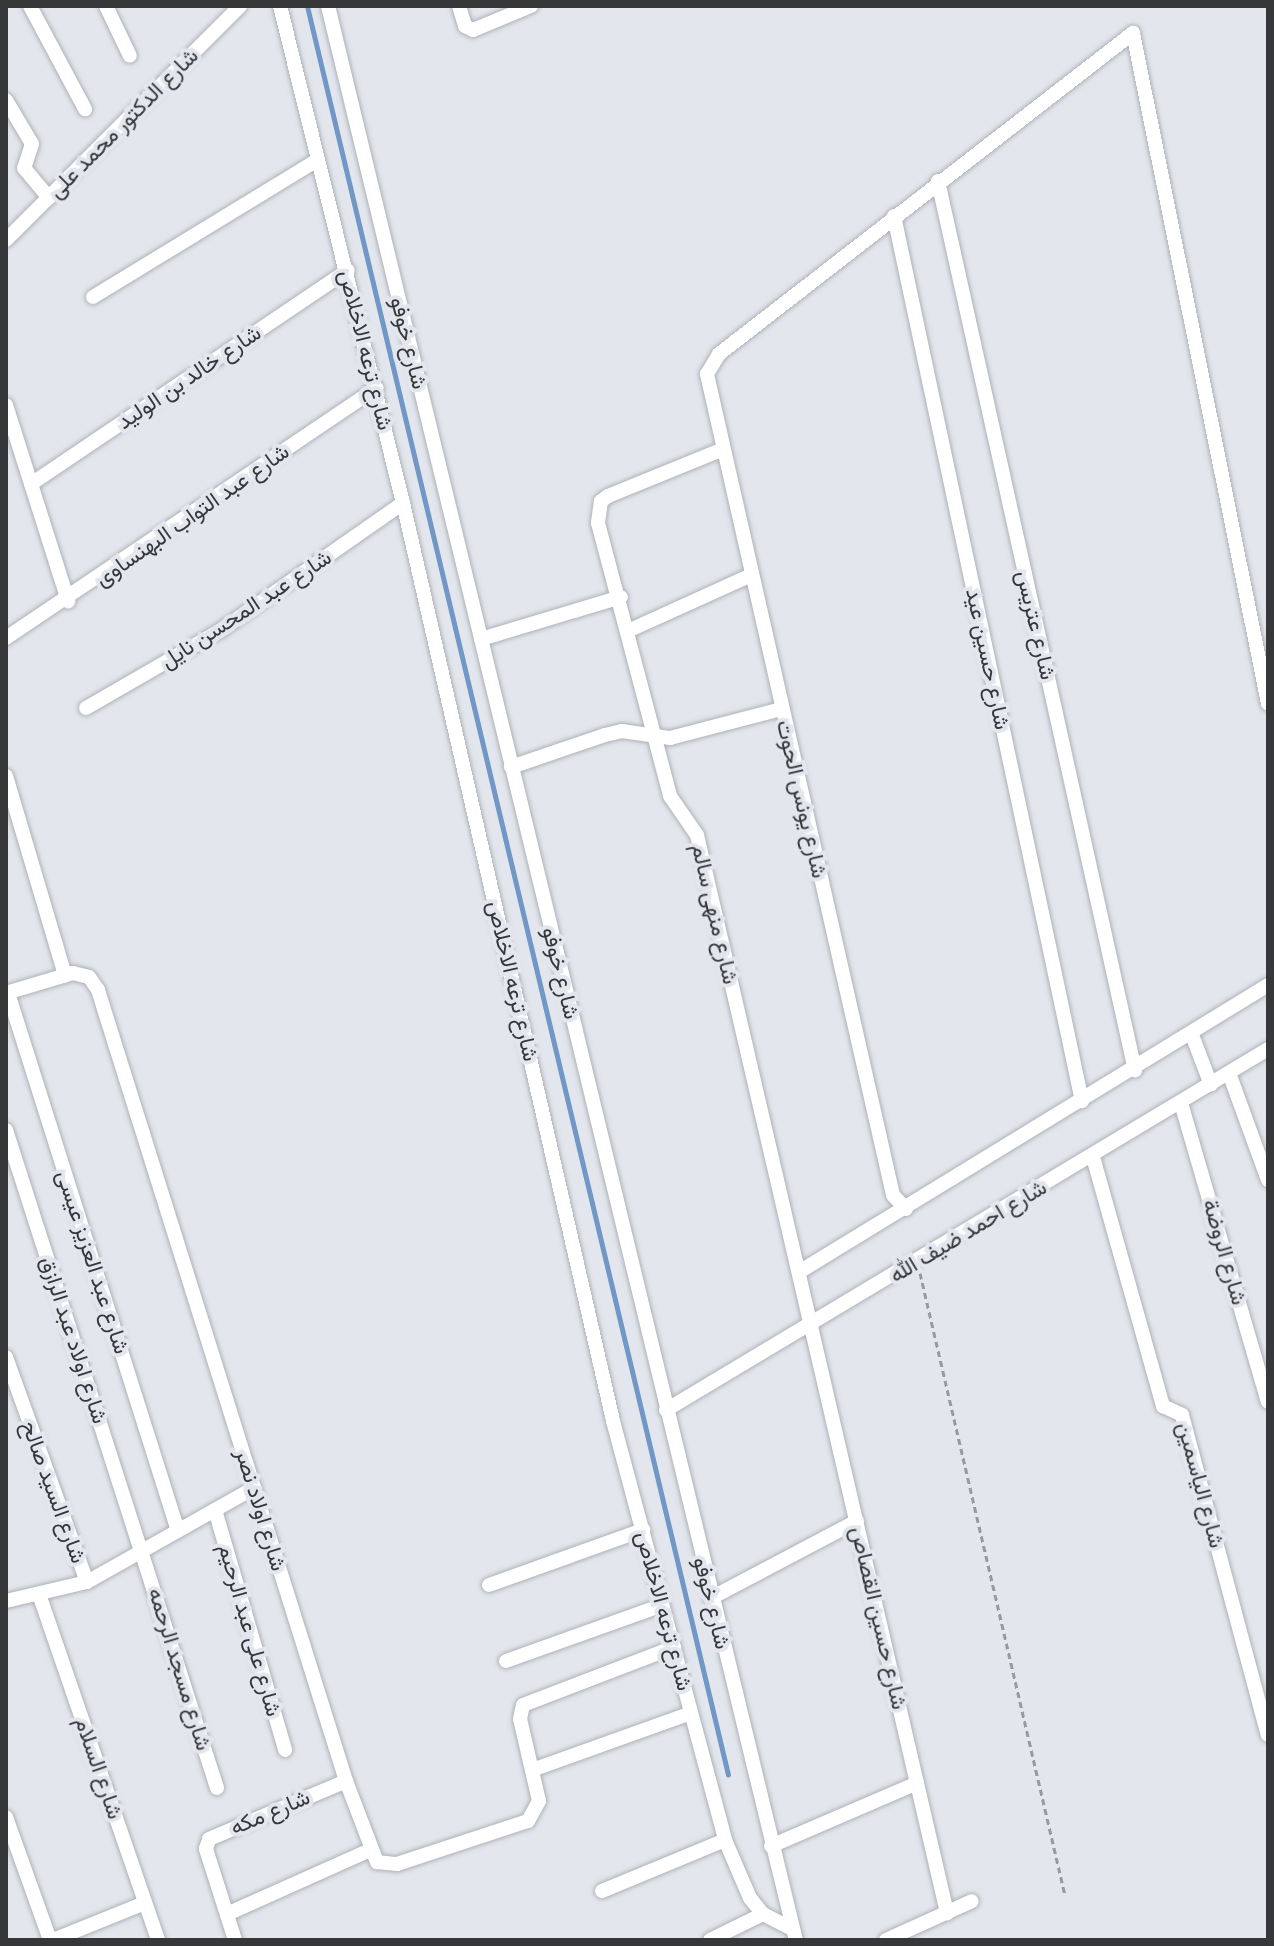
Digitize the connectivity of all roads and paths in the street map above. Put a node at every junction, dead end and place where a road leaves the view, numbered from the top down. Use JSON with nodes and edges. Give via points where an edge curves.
{"nodes":[{"id":1,"x":30,"y":6,"type":"edge"},
{"id":2,"x":106,"y":6,"type":"edge"},
{"id":3,"x":240,"y":6,"type":"edge"},
{"id":4,"x":280,"y":6,"type":"edge"},
{"id":5,"x":328,"y":6,"type":"edge"},
{"id":6,"x":459,"y":6,"type":"edge"},
{"id":7,"x":523,"y":7,"type":"edge"},
{"id":8,"x":130,"y":56,"type":"dead end"},
{"id":9,"x":8,"y":107,"type":"edge"},
{"id":10,"x":85,"y":109,"type":"dead end"},
{"id":11,"x":316,"y":161,"type":"junction"},
{"id":12,"x":938,"y":181,"type":"junction"},
{"id":13,"x":49,"y":198,"type":"junction"},
{"id":14,"x":894,"y":216,"type":"junction"},
{"id":15,"x":6,"y":240,"type":"edge"},
{"id":16,"x":348,"y":270,"type":"junction"},
{"id":17,"x":93,"y":297,"type":"dead end"},
{"id":18,"x":376,"y":388,"type":"junction"},
{"id":19,"x":6,"y":405,"type":"edge"},
{"id":20,"x":721,"y":450,"type":"junction"},
{"id":21,"x":31,"y":484,"type":"junction"},
{"id":22,"x":403,"y":503,"type":"junction"},
{"id":23,"x":751,"y":575,"type":"junction"},
{"id":24,"x":621,"y":597,"type":"junction"},
{"id":25,"x":68,"y":601,"type":"junction"},
{"id":26,"x":630,"y":630,"type":"junction"},
{"id":27,"x":6,"y":638,"type":"edge"},
{"id":28,"x":481,"y":639,"type":"junction"},
{"id":29,"x":1268,"y":704,"type":"edge"},
{"id":30,"x":86,"y":708,"type":"dead end"},
{"id":31,"x":781,"y":709,"type":"junction"},
{"id":32,"x":656,"y":739,"type":"junction"},
{"id":33,"x":511,"y":767,"type":"junction"},
{"id":34,"x":6,"y":776,"type":"edge"},
{"id":35,"x":65,"y":975,"type":"junction"},
{"id":36,"x":1268,"y":985,"type":"edge"},
{"id":37,"x":7,"y":993,"type":"edge"},
{"id":38,"x":1192,"y":1035,"type":"junction"},
{"id":39,"x":1268,"y":1049,"type":"edge"},
{"id":40,"x":1135,"y":1070,"type":"junction"},
{"id":41,"x":1229,"y":1073,"type":"junction"},
{"id":42,"x":1211,"y":1085,"type":"junction"},
{"id":43,"x":1082,"y":1101,"type":"junction"},
{"id":44,"x":1181,"y":1103,"type":"junction"},
{"id":45,"x":6,"y":1130,"type":"edge"},
{"id":46,"x":1093,"y":1157,"type":"junction"},
{"id":47,"x":1268,"y":1180,"type":"edge"},
{"id":48,"x":906,"y":1209,"type":"junction"},
{"id":49,"x":917,"y":1261,"type":"junction"},
{"id":50,"x":799,"y":1272,"type":"junction"},
{"id":51,"x":810,"y":1324,"type":"junction"},
{"id":52,"x":6,"y":1357,"type":"edge"},
{"id":53,"x":1268,"y":1402,"type":"edge"},
{"id":54,"x":666,"y":1410,"type":"junction"},
{"id":55,"x":254,"y":1488,"type":"junction"},
{"id":56,"x":215,"y":1510,"type":"junction"},
{"id":57,"x":857,"y":1521,"type":"junction"},
{"id":58,"x":643,"y":1530,"type":"junction"},
{"id":59,"x":178,"y":1531,"type":"junction"},
{"id":60,"x":143,"y":1550,"type":"junction"},
{"id":61,"x":87,"y":1582,"type":"junction"},
{"id":62,"x":489,"y":1585,"type":"dead end"},
{"id":63,"x":40,"y":1597,"type":"junction"},
{"id":64,"x":711,"y":1598,"type":"junction"},
{"id":65,"x":6,"y":1601,"type":"edge"},
{"id":66,"x":662,"y":1605,"type":"junction"},
{"id":67,"x":674,"y":1647,"type":"junction"},
{"id":68,"x":506,"y":1661,"type":"dead end"},
{"id":69,"x":691,"y":1713,"type":"junction"},
{"id":70,"x":1268,"y":1735,"type":"edge"},
{"id":71,"x":285,"y":1750,"type":"dead end"},
{"id":72,"x":532,"y":1770,"type":"junction"},
{"id":73,"x":346,"y":1781,"type":"junction"},
{"id":74,"x":917,"y":1783,"type":"junction"},
{"id":75,"x":217,"y":1788,"type":"dead end"},
{"id":76,"x":6,"y":1817,"type":"edge"},
{"id":77,"x":725,"y":1840,"type":"junction"},
{"id":78,"x":771,"y":1846,"type":"junction"},
{"id":79,"x":368,"y":1851,"type":"junction"},
{"id":80,"x":602,"y":1891,"type":"dead end"},
{"id":81,"x":1065,"y":1895,"type":"dead end"},
{"id":82,"x":972,"y":1901,"type":"dead end"},
{"id":83,"x":145,"y":1903,"type":"junction"},
{"id":84,"x":947,"y":1913,"type":"junction"},
{"id":85,"x":227,"y":1914,"type":"junction"},
{"id":86,"x":763,"y":1914,"type":"junction"},
{"id":87,"x":740,"y":1933,"type":"edge"},
{"id":88,"x":795,"y":1934,"type":"edge"},
{"id":89,"x":52,"y":1940,"type":"edge"},
{"id":90,"x":158,"y":1940,"type":"edge"},
{"id":91,"x":235,"y":1940,"type":"edge"},
{"id":92,"x":710,"y":1940,"type":"edge"},
{"id":93,"x":886,"y":1940,"type":"edge"}],
"edges":[{"from":1,"to":10,"type":"street"},
{"from":2,"to":8,"type":"street"},
{"from":3,"to":13,"type":"street","name":"شارع الدكتور محمد على"},
{"from":4,"to":11,"type":"street","name":"شارع ترعه الاخلاص"},
{"from":5,"to":28,"type":"street","name":"شارع خوفو"},
{"from":6,"to":7,"type":"street","via":[[465,26],[475,29]]},
{"from":9,"to":13,"type":"street","via":[[32,144],[24,168]]},
{"from":11,"to":16,"type":"street","name":"شارع ترعه الاخلاص"},
{"from":11,"to":17,"type":"street"},
{"from":12,"to":14,"type":"street"},
{"from":12,"to":29,"type":"street","via":[[1133,33]]},
{"from":12,"to":40,"type":"street","name":"شارع عتريس"},
{"from":13,"to":15,"type":"street","name":"شارع الدكتور محمد على"},
{"from":14,"to":20,"type":"street","name":"شارع يونس الحوت","via":[[710,364],[707,383]]},
{"from":14,"to":43,"type":"street","name":"شارع حسين عيد"},
{"from":16,"to":18,"type":"street","name":"شارع ترعه الاخلاص"},
{"from":16,"to":21,"type":"street","name":"شارع خالد بن الوليد"},
{"from":18,"to":22,"type":"street","name":"شارع ترعه الاخلاص"},
{"from":18,"to":25,"type":"street","name":"شارع عبد التواب البهنساوى"},
{"from":19,"to":21,"type":"street"},
{"from":20,"to":23,"type":"street","name":"شارع يونس الحوت"},
{"from":20,"to":24,"type":"street","name":"شارع منهى سالم","via":[[601,501],[598,523]]},
{"from":21,"to":25,"type":"street"},
{"from":22,"to":30,"type":"street","name":"شارع عبد المحسن نايل","via":[[221,630]]},
{"from":22,"to":58,"type":"street","name":"شارع ترعه الاخلاص","via":[[613,1421]]},
{"from":23,"to":26,"type":"street"},
{"from":23,"to":31,"type":"street","name":"شارع يونس الحوت"},
{"from":24,"to":26,"type":"street","name":"شارع منهى سالم"},
{"from":24,"to":28,"type":"street"},
{"from":25,"to":27,"type":"street","name":"شارع عبد التواب البهنساوى"},
{"from":26,"to":32,"type":"street","name":"شارع منهى سالم"},
{"from":28,"to":33,"type":"street","name":"شارع خوفو"},
{"from":31,"to":32,"type":"street"},
{"from":31,"to":48,"type":"street","name":"شارع يونس الحوت","via":[[893,1195]]},
{"from":32,"to":33,"type":"street","via":[[622,731]]},
{"from":32,"to":50,"type":"street","name":"شارع منهى سالم","via":[[670,796],[697,835]]},
{"from":33,"to":54,"type":"street","name":"شارع خوفو"},
{"from":34,"to":35,"type":"street"},
{"from":35,"to":37,"type":"street"},
{"from":35,"to":55,"type":"street","name":"شارع اولاد نصر","via":[[89,977],[98,990]]},
{"from":36,"to":38,"type":"street"},
{"from":37,"to":59,"type":"street","name":"شارع عبد العزيز عيسى"},
{"from":38,"to":40,"type":"street"},
{"from":38,"to":42,"type":"street"},
{"from":39,"to":41,"type":"street","name":"شارع احمد ضيف الله"},
{"from":40,"to":43,"type":"street"},
{"from":41,"to":42,"type":"street","name":"شارع احمد ضيف الله"},
{"from":41,"to":47,"type":"street"},
{"from":42,"to":44,"type":"street","name":"شارع احمد ضيف الله"},
{"from":43,"to":48,"type":"street"},
{"from":44,"to":46,"type":"street","name":"شارع احمد ضيف الله"},
{"from":44,"to":53,"type":"street","name":"شارع الروضة"},
{"from":45,"to":60,"type":"street","name":"شارع اولاد عبد الرازق"},
{"from":46,"to":49,"type":"street","name":"شارع احمد ضيف الله"},
{"from":46,"to":70,"type":"street","name":"شارع الياسمين","via":[[1163,1406],[1182,1415]]},
{"from":48,"to":50,"type":"street"},
{"from":49,"to":51,"type":"street","name":"شارع احمد ضيف الله"},
{"from":49,"to":81,"type":"path"},
{"from":50,"to":51,"type":"street","name":"شارع منهى سالم"},
{"from":51,"to":54,"type":"street","name":"شارع احمد ضيف الله"},
{"from":51,"to":57,"type":"street","name":"شارع حسين القصاص"},
{"from":52,"to":61,"type":"street","name":"شارع السيد صالح"},
{"from":54,"to":64,"type":"street","name":"شارع خوفو"},
{"from":55,"to":56,"type":"street"},
{"from":55,"to":73,"type":"street","name":"شارع اولاد نصر"},
{"from":56,"to":59,"type":"street"},
{"from":56,"to":71,"type":"street","name":"شارع على عبد الرحيم"},
{"from":57,"to":64,"type":"street"},
{"from":57,"to":74,"type":"street","name":"شارع حسين القصاص"},
{"from":58,"to":62,"type":"street"},
{"from":58,"to":66,"type":"street","name":"شارع ترعه الاخلاص"},
{"from":59,"to":60,"type":"street"},
{"from":60,"to":61,"type":"street"},
{"from":60,"to":75,"type":"street","name":"شارع مسجد الرحمه"},
{"from":61,"to":63,"type":"street"},
{"from":63,"to":65,"type":"street"},
{"from":63,"to":83,"type":"street","name":"شارع السلام"},
{"from":64,"to":78,"type":"street","name":"شارع خوفو"},
{"from":66,"to":67,"type":"street","name":"شارع ترعه الاخلاص"},
{"from":66,"to":68,"type":"street"},
{"from":67,"to":69,"type":"street","name":"شارع ترعه الاخلاص"},
{"from":67,"to":72,"type":"street","via":[[527,1700],[520,1719]]},
{"from":69,"to":72,"type":"street"},
{"from":69,"to":77,"type":"street","name":"شارع ترعه الاخلاص"},
{"from":72,"to":79,"type":"street","via":[[539,1801],[528,1821],[390,1866],[377,1862]]},
{"from":73,"to":79,"type":"street","name":"شارع اولاد نصر"},
{"from":73,"to":85,"type":"street","name":"شارع مكه","via":[[214,1836],[206,1844]]},
{"from":74,"to":78,"type":"street"},
{"from":74,"to":84,"type":"street","name":"شارع حسين القصاص"},
{"from":76,"to":89,"type":"street"},
{"from":77,"to":80,"type":"street"},
{"from":77,"to":86,"type":"street","name":"شارع ترعه الاخلاص","via":[[750,1898]]},
{"from":78,"to":88,"type":"street","name":"شارع خوفو"},
{"from":79,"to":85,"type":"street"},
{"from":82,"to":84,"type":"street"},
{"from":83,"to":89,"type":"street"},
{"from":83,"to":90,"type":"street","name":"شارع السلام"},
{"from":84,"to":93,"type":"street"},
{"from":85,"to":91,"type":"street"},
{"from":86,"to":87,"type":"street"},
{"from":86,"to":88,"type":"street"},
{"from":87,"to":92,"type":"street"}]}
